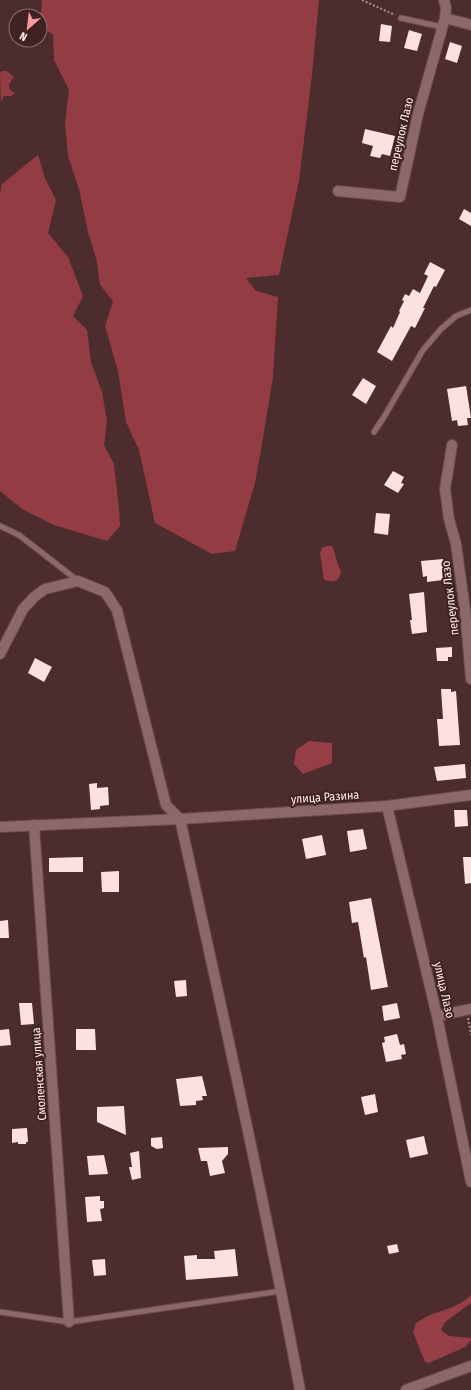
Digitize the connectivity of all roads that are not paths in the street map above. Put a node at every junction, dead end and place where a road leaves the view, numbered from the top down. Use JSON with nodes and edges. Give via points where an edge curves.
{"nodes":[{"id":1,"x":444,"y":0,"type":"edge"},
{"id":2,"x":401,"y":18,"type":"road end"},
{"id":3,"x":443,"y":23,"type":"junction"},
{"id":4,"x":471,"y":25,"type":"edge"},
{"id":5,"x":338,"y":191,"type":"dead end"},
{"id":6,"x":471,"y":310,"type":"edge"},
{"id":7,"x":374,"y":432,"type":"dead end"},
{"id":8,"x":452,"y":444,"type":"dead end"},
{"id":9,"x":0,"y":526,"type":"edge"},
{"id":10,"x":78,"y":581,"type":"junction"},
{"id":11,"x":468,"y":609,"type":"edge"},
{"id":12,"x":0,"y":654,"type":"edge"},
{"id":13,"x":471,"y":679,"type":"edge"},
{"id":14,"x":471,"y":795,"type":"edge"},
{"id":15,"x":387,"y":806,"type":"junction"},
{"id":16,"x":180,"y":819,"type":"junction"},
{"id":17,"x":34,"y":825,"type":"junction"},
{"id":18,"x":0,"y":827,"type":"edge"},
{"id":19,"x":469,"y":1009,"type":"edge"},
{"id":20,"x":437,"y":1016,"type":"junction"},
{"id":21,"x":471,"y":1182,"type":"edge"},
{"id":22,"x":282,"y":1290,"type":"junction"},
{"id":23,"x":0,"y":1312,"type":"edge"},
{"id":24,"x":69,"y":1322,"type":"junction"},
{"id":25,"x":471,"y":1366,"type":"edge"},
{"id":26,"x":300,"y":1390,"type":"edge"},
{"id":27,"x":406,"y":1390,"type":"edge"}],
"edges":[{"from":1,"to":3,"type":"street","via":[[446,8]]},
{"from":2,"to":3,"type":"lane"},
{"from":3,"to":4,"type":"street"},
{"from":3,"to":5,"type":"street","name":"переулок Лазо","via":[[418,114],[400,197]]},
{"from":6,"to":7,"type":"lane","via":[[456,316],[423,350]]},
{"from":8,"to":11,"type":"street","name":"переулок Лазо","via":[[445,489]]},
{"from":9,"to":10,"type":"lane","via":[[19,535]]},
{"from":10,"to":12,"type":"street","via":[[45,589],[34,597],[23,609]]},
{"from":10,"to":16,"type":"street","via":[[105,592],[117,610],[166,805]]},
{"from":11,"to":13,"type":"street","name":"переулок Лазо"},
{"from":14,"to":15,"type":"street","name":"улица Разина"},
{"from":15,"to":16,"type":"street","name":"улица Разина"},
{"from":15,"to":20,"type":"street","name":"улица Лазо"},
{"from":16,"to":17,"type":"street","name":"улица Разина"},
{"from":16,"to":22,"type":"street"},
{"from":17,"to":18,"type":"street","name":"улица Разина"},
{"from":17,"to":24,"type":"street","name":"Смоленская улица"},
{"from":19,"to":20,"type":"street"},
{"from":20,"to":21,"type":"street","name":"улица Лазо"},
{"from":22,"to":24,"type":"lane"},
{"from":22,"to":26,"type":"street"},
{"from":23,"to":24,"type":"lane"},
{"from":25,"to":27,"type":"street"}]}
